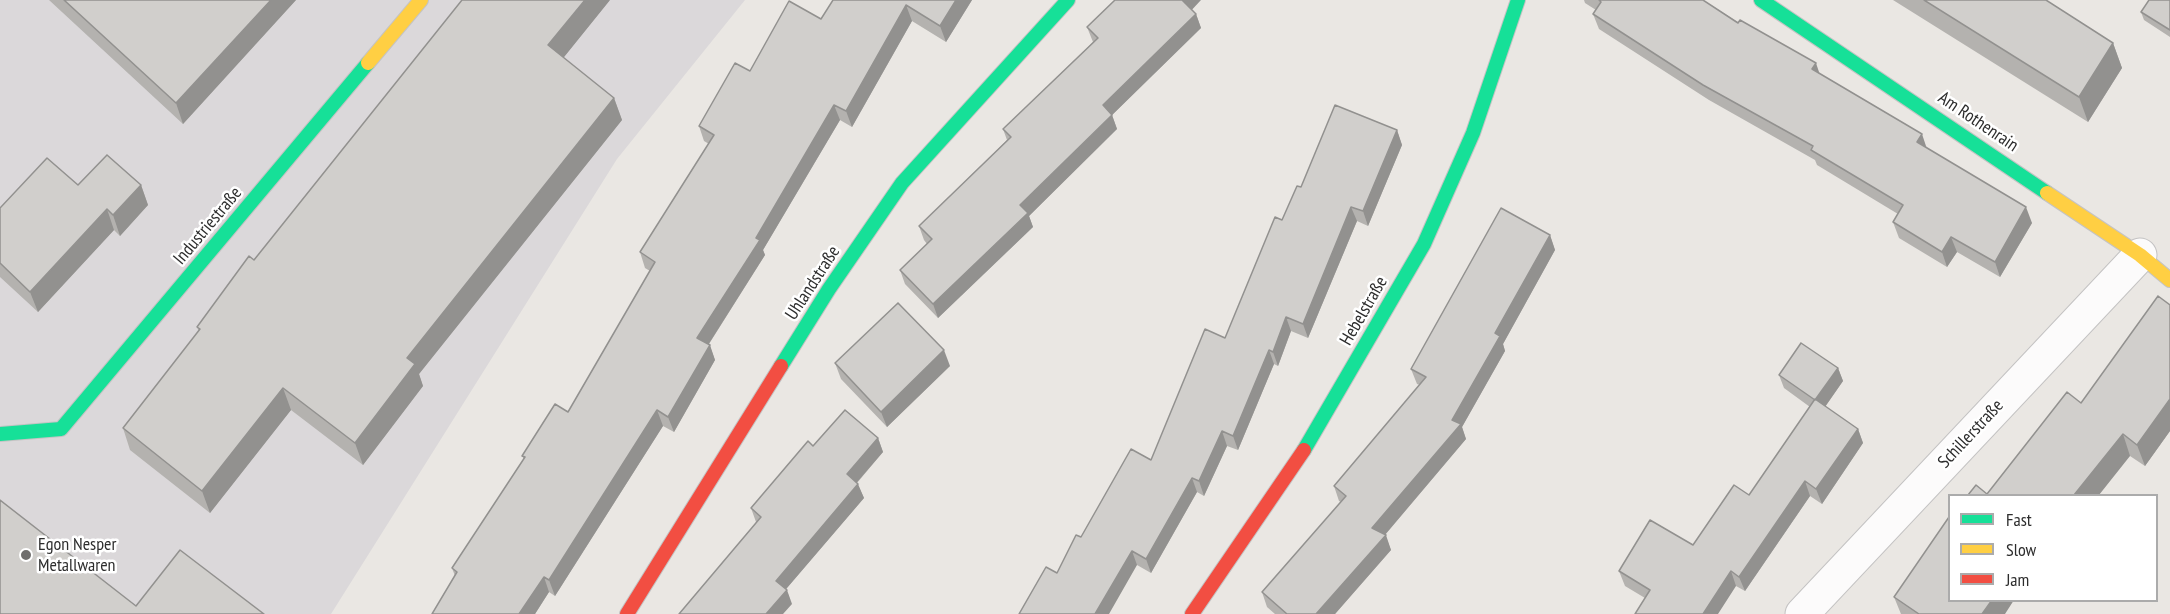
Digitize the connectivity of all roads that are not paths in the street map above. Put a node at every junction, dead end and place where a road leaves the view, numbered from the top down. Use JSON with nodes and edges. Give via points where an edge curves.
{"nodes":[{"id":1,"x":421,"y":0,"type":"edge"},
{"id":2,"x":1068,"y":0,"type":"edge"},
{"id":3,"x":1518,"y":0,"type":"edge"},
{"id":4,"x":1761,"y":0,"type":"edge"},
{"id":5,"x":2140,"y":255,"type":"junction"},
{"id":6,"x":2170,"y":280,"type":"edge"},
{"id":7,"x":0,"y":434,"type":"edge"},
{"id":8,"x":627,"y":614,"type":"edge"},
{"id":9,"x":1191,"y":614,"type":"edge"},
{"id":10,"x":1803,"y":614,"type":"edge"}],
"edges":[{"from":1,"to":7,"type":"street","name":"Industriestraße","via":[[61,429]]},
{"from":2,"to":8,"type":"street","name":"Uhlandstraße","via":[[902,183],[829,289]]},
{"from":3,"to":9,"type":"street","name":"Hebelstraße","via":[[1473,133],[1424,244],[1296,463]]},
{"from":4,"to":5,"type":"street","name":"Am Rothenrain"},
{"from":5,"to":6,"type":"street","name":"Am Rothenrain"},
{"from":5,"to":10,"type":"street","name":"Schillerstraße"}]}
